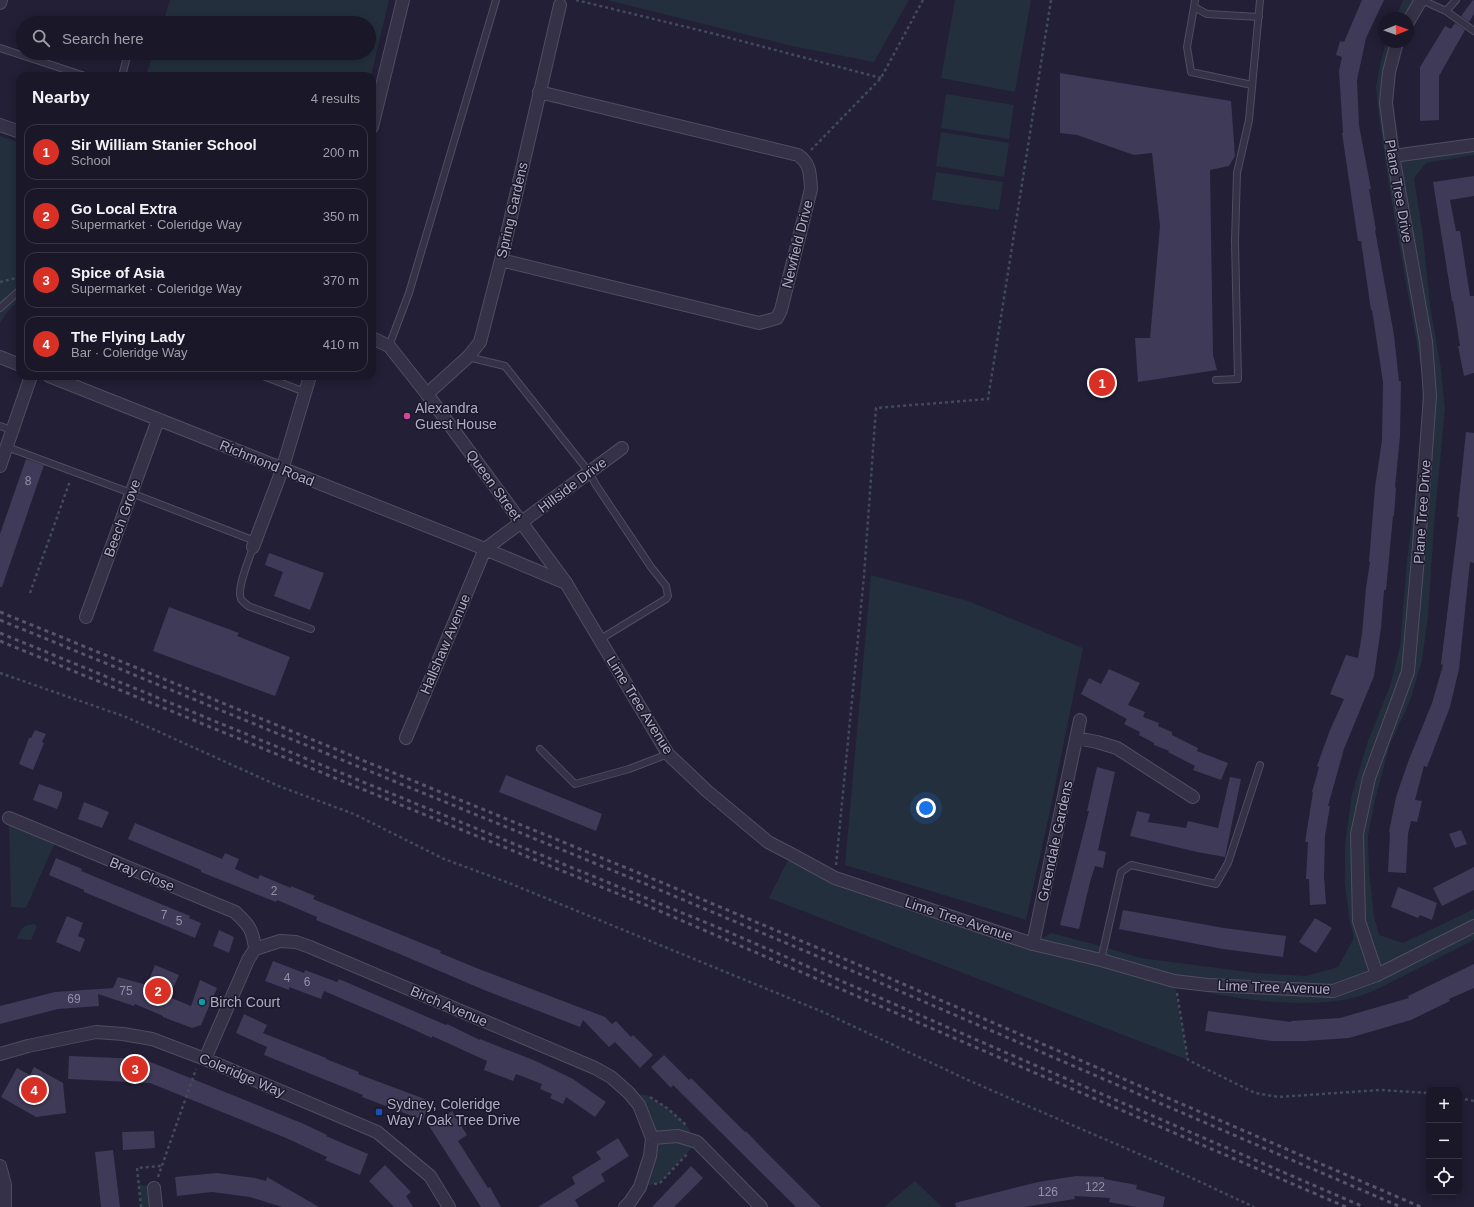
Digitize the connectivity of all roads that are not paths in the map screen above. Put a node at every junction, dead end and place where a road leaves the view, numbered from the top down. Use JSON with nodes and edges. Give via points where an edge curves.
{"nodes":[{"id":1,"x":1,"y":0,"type":"edge"},
{"id":2,"x":403,"y":0,"type":"edge"},
{"id":3,"x":496,"y":0,"type":"edge"},
{"id":4,"x":1260,"y":0,"type":"edge"},
{"id":5,"x":1421,"y":0,"type":"edge"},
{"id":6,"x":1456,"y":0,"type":"edge"},
{"id":7,"x":0,"y":3,"type":"edge"},
{"id":8,"x":1195,"y":3,"type":"edge"},
{"id":9,"x":560,"y":5,"type":"dead end"},
{"id":10,"x":1446,"y":11,"type":"junction"},
{"id":11,"x":1414,"y":12,"type":"edge"},
{"id":12,"x":1259,"y":17,"type":"junction"},
{"id":13,"x":1474,"y":31,"type":"edge"},
{"id":14,"x":0,"y":48,"type":"edge"},
{"id":15,"x":1395,"y":48,"type":"edge"},
{"id":16,"x":16,"y":53,"type":"edge"},
{"id":17,"x":36,"y":60,"type":"edge"},
{"id":18,"x":126,"y":60,"type":"edge"},
{"id":19,"x":73,"y":72,"type":"edge"},
{"id":20,"x":123,"y":72,"type":"edge"},
{"id":21,"x":1252,"y":85,"type":"junction"},
{"id":22,"x":539,"y":92,"type":"junction"},
{"id":23,"x":376,"y":111,"type":"edge"},
{"id":24,"x":0,"y":125,"type":"edge"},
{"id":25,"x":16,"y":131,"type":"edge"},
{"id":26,"x":1474,"y":145,"type":"edge"},
{"id":27,"x":1393,"y":156,"type":"junction"},
{"id":28,"x":501,"y":260,"type":"junction"},
{"id":29,"x":16,"y":294,"type":"edge"},
{"id":30,"x":0,"y":308,"type":"edge"},
{"id":31,"x":376,"y":340,"type":"edge"},
{"id":32,"x":389,"y":346,"type":"junction"},
{"id":33,"x":0,"y":356,"type":"edge"},
{"id":34,"x":468,"y":357,"type":"junction"},
{"id":35,"x":16,"y":362,"type":"edge"},
{"id":36,"x":31,"y":380,"type":"edge"},
{"id":37,"x":59,"y":380,"type":"edge"},
{"id":38,"x":274,"y":380,"type":"edge"},
{"id":39,"x":309,"y":380,"type":"edge"},
{"id":40,"x":1216,"y":380,"type":"dead end"},
{"id":41,"x":305,"y":392,"type":"junction"},
{"id":42,"x":426,"y":394,"type":"junction"},
{"id":43,"x":158,"y":420,"type":"junction"},
{"id":44,"x":0,"y":426,"type":"edge"},
{"id":45,"x":12,"y":430,"type":"junction"},
{"id":46,"x":7,"y":447,"type":"junction"},
{"id":47,"x":622,"y":448,"type":"dead end"},
{"id":48,"x":0,"y":466,"type":"edge"},
{"id":49,"x":282,"y":470,"type":"junction"},
{"id":50,"x":589,"y":472,"type":"junction"},
{"id":51,"x":131,"y":493,"type":"junction"},
{"id":52,"x":522,"y":523,"type":"junction"},
{"id":53,"x":254,"y":544,"type":"junction"},
{"id":54,"x":485,"y":549,"type":"junction"},
{"id":55,"x":566,"y":583,"type":"junction"},
{"id":56,"x":86,"y":617,"type":"dead end"},
{"id":57,"x":311,"y":629,"type":"dead end"},
{"id":58,"x":599,"y":640,"type":"junction"},
{"id":59,"x":1080,"y":720,"type":"dead end"},
{"id":60,"x":406,"y":738,"type":"dead end"},
{"id":61,"x":1077,"y":738,"type":"junction"},
{"id":62,"x":540,"y":749,"type":"dead end"},
{"id":63,"x":668,"y":754,"type":"junction"},
{"id":64,"x":1260,"y":765,"type":"dead end"},
{"id":65,"x":1193,"y":797,"type":"dead end"},
{"id":66,"x":8,"y":818,"type":"dead end"},
{"id":67,"x":1474,"y":926,"type":"edge"},
{"id":68,"x":1033,"y":944,"type":"junction"},
{"id":69,"x":255,"y":949,"type":"junction"},
{"id":70,"x":1101,"y":960,"type":"junction"},
{"id":71,"x":1377,"y":975,"type":"junction"},
{"id":72,"x":0,"y":1054,"type":"edge"},
{"id":73,"x":203,"y":1058,"type":"junction"},
{"id":74,"x":652,"y":1138,"type":"junction"},
{"id":75,"x":0,"y":1166,"type":"edge"},
{"id":76,"x":154,"y":1188,"type":"road end"},
{"id":77,"x":5,"y":1207,"type":"edge"},
{"id":78,"x":156,"y":1207,"type":"edge"},
{"id":79,"x":449,"y":1207,"type":"edge"},
{"id":80,"x":625,"y":1207,"type":"edge"},
{"id":81,"x":761,"y":1207,"type":"edge"}],
"edges":[{"from":1,"to":7,"type":"street"},
{"from":2,"to":23,"type":"street"},
{"from":3,"to":32,"type":"lane","via":[[409,293]]},
{"from":4,"to":12,"type":"lane"},
{"from":5,"to":10,"type":"lane"},
{"from":5,"to":11,"type":"street"},
{"from":6,"to":10,"type":"lane"},
{"from":8,"to":12,"type":"lane","via":[[1207,14]]},
{"from":8,"to":21,"type":"lane","via":[[1187,47],[1191,72]]},
{"from":9,"to":22,"type":"street","name":"Spring Gardens"},
{"from":10,"to":13,"type":"lane"},
{"from":12,"to":21,"type":"lane"},
{"from":14,"to":16,"type":"lane"},
{"from":15,"to":27,"type":"street","name":"Plane Tree Drive","via":[[1386,103]]},
{"from":17,"to":19,"type":"lane"},
{"from":18,"to":20,"type":"lane"},
{"from":21,"to":40,"type":"lane","via":[[1249,120],[1237,173],[1235,241],[1238,379]]},
{"from":22,"to":28,"type":"street","name":"Spring Gardens"},
{"from":22,"to":28,"type":"street","name":"Newfield Drive","via":[[798,155],[810,171],[811,189],[781,310],[776,318],[759,324]]},
{"from":24,"to":25,"type":"street"},
{"from":26,"to":27,"type":"street"},
{"from":27,"to":71,"type":"street","name":"Plane Tree Drive","via":[[1426,342],[1430,396],[1408,672],[1369,778],[1357,834],[1359,921]]},
{"from":28,"to":34,"type":"street","name":"Spring Gardens","via":[[480,342]]},
{"from":29,"to":30,"type":"lane"},
{"from":31,"to":32,"type":"street","name":"Queen Street"},
{"from":32,"to":42,"type":"street","name":"Queen Street"},
{"from":33,"to":35,"type":"street"},
{"from":34,"to":42,"type":"street","name":"Spring Gardens"},
{"from":34,"to":50,"type":"lane","via":[[505,366]]},
{"from":36,"to":45,"type":"street"},
{"from":37,"to":43,"type":"street","name":"Richmond Road"},
{"from":38,"to":41,"type":"lane"},
{"from":39,"to":41,"type":"street"},
{"from":41,"to":49,"type":"street"},
{"from":42,"to":52,"type":"street","name":"Queen Street"},
{"from":43,"to":49,"type":"street","name":"Richmond Road"},
{"from":43,"to":51,"type":"street","name":"Beech Grove"},
{"from":44,"to":45,"type":"lane"},
{"from":45,"to":46,"type":"street"},
{"from":46,"to":48,"type":"street"},
{"from":46,"to":51,"type":"lane"},
{"from":47,"to":50,"type":"street","name":"Hillside Drive"},
{"from":49,"to":53,"type":"street"},
{"from":49,"to":54,"type":"street","name":"Richmond Road"},
{"from":50,"to":52,"type":"street","name":"Hillside Drive"},
{"from":50,"to":58,"type":"lane","via":[[668,592],[666,599]]},
{"from":51,"to":53,"type":"lane"},
{"from":51,"to":56,"type":"street","name":"Beech Grove"},
{"from":52,"to":54,"type":"street"},
{"from":52,"to":55,"type":"street","name":"Queen Street"},
{"from":53,"to":57,"type":"lane","via":[[241,585],[241,599],[248,606]]},
{"from":54,"to":55,"type":"street","name":"Richmond Road"},
{"from":54,"to":60,"type":"street","name":"Hallshaw Avenue"},
{"from":55,"to":58,"type":"street","name":"Lime Tree Avenue"},
{"from":58,"to":63,"type":"street","name":"Lime Tree Avenue"},
{"from":59,"to":61,"type":"street","name":"Greendale Gardens"},
{"from":61,"to":65,"type":"street","via":[[1117,748]]},
{"from":61,"to":68,"type":"street","name":"Greendale Gardens"},
{"from":62,"to":63,"type":"lane","via":[[575,784],[629,769]]},
{"from":63,"to":68,"type":"street","name":"Lime Tree Avenue","via":[[707,791],[768,842],[835,878]]},
{"from":64,"to":70,"type":"lane","via":[[1228,863],[1216,884],[1131,866],[1121,872]]},
{"from":66,"to":69,"type":"street","name":"Bray Close","via":[[235,912],[246,922],[253,935]]},
{"from":67,"to":71,"type":"street","name":"Lime Tree Avenue"},
{"from":68,"to":70,"type":"street","name":"Lime Tree Avenue"},
{"from":69,"to":73,"type":"street"},
{"from":69,"to":74,"type":"street","name":"Birch Avenue","via":[[280,941],[296,942],[595,1068],[612,1077],[639,1105]]},
{"from":70,"to":71,"type":"street","name":"Lime Tree Avenue","via":[[1174,981],[1225,986],[1333,991]]},
{"from":72,"to":73,"type":"street","name":"Coleridge Way","via":[[96,1032],[152,1039]]},
{"from":73,"to":79,"type":"street","name":"Coleridge Way","via":[[377,1132],[430,1176]]},
{"from":74,"to":80,"type":"street","name":"Birch Avenue","via":[[650,1156],[640,1188]]},
{"from":74,"to":81,"type":"street","via":[[678,1136],[697,1142]]},
{"from":75,"to":77,"type":"street","via":[[5,1185]]},
{"from":76,"to":78,"type":"street"}]}
